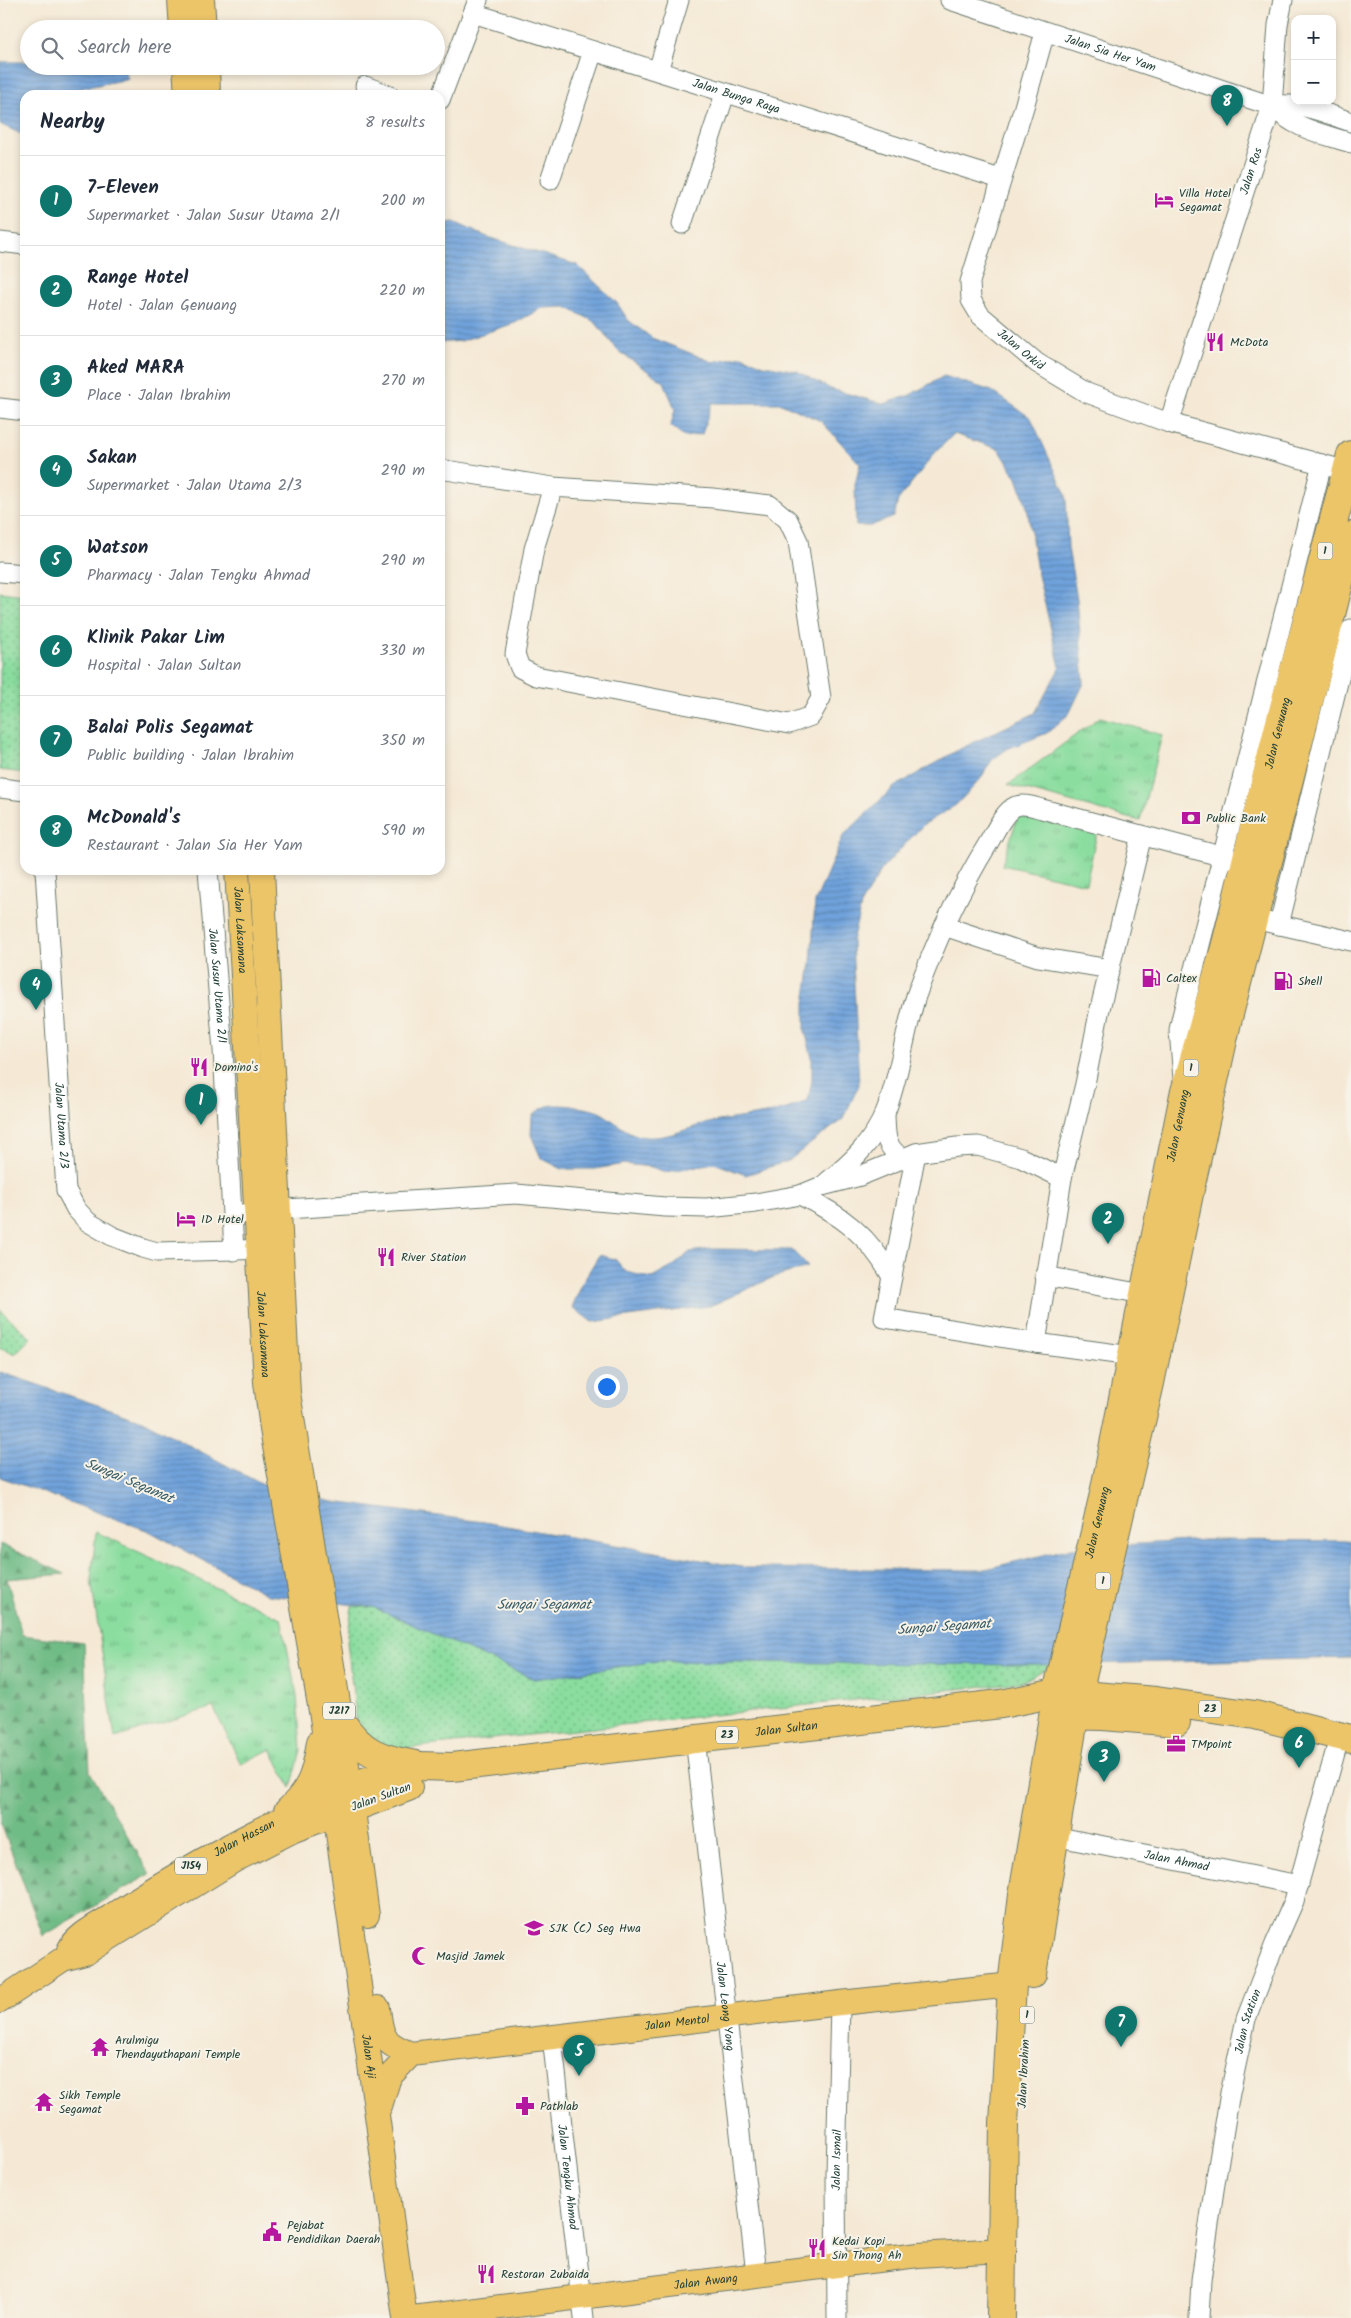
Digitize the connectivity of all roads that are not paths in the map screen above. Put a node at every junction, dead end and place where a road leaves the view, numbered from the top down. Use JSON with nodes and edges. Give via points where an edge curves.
{"nodes":[{"id":1,"x":180,"y":0,"type":"edge"},
{"id":2,"x":202,"y":0,"type":"edge"},
{"id":3,"x":679,"y":0,"type":"edge"},
{"id":4,"x":950,"y":0,"type":"edge"},
{"id":5,"x":1284,"y":0,"type":"edge"},
{"id":6,"x":476,"y":7,"type":"edge"},
{"id":7,"x":181,"y":20,"type":"edge"},
{"id":8,"x":203,"y":20,"type":"edge"},
{"id":9,"x":1045,"y":32,"type":"junction"},
{"id":10,"x":593,"y":51,"type":"junction"},
{"id":11,"x":658,"y":71,"type":"junction"},
{"id":12,"x":186,"y":75,"type":"edge"},
{"id":13,"x":207,"y":75,"type":"edge"},
{"id":14,"x":365,"y":86,"type":"dead end"},
{"id":15,"x":187,"y":90,"type":"edge"},
{"id":16,"x":208,"y":90,"type":"edge"},
{"id":17,"x":376,"y":90,"type":"edge"},
{"id":18,"x":444,"y":90,"type":"edge"},
{"id":19,"x":725,"y":94,"type":"junction"},
{"id":20,"x":1272,"y":106,"type":"junction"},
{"id":21,"x":1351,"y":122,"type":"edge"},
{"id":22,"x":1351,"y":143,"type":"edge"},
{"id":23,"x":1000,"y":179,"type":"junction"},
{"id":24,"x":550,"y":180,"type":"dead end"},
{"id":25,"x":682,"y":224,"type":"dead end"},
{"id":26,"x":0,"y":242,"type":"edge"},
{"id":27,"x":20,"y":244,"type":"edge"},
{"id":28,"x":0,"y":408,"type":"edge"},
{"id":29,"x":20,"y":410,"type":"edge"},
{"id":30,"x":1169,"y":423,"type":"junction"},
{"id":31,"x":1340,"y":463,"type":"edge"},
{"id":32,"x":445,"y":470,"type":"edge"},
{"id":33,"x":552,"y":487,"type":"junction"},
{"id":34,"x":1351,"y":536,"type":"edge"},
{"id":35,"x":0,"y":572,"type":"edge"},
{"id":36,"x":20,"y":574,"type":"edge"},
{"id":37,"x":1351,"y":629,"type":"edge"},
{"id":38,"x":1329,"y":654,"type":"edge"},
{"id":39,"x":0,"y":788,"type":"edge"},
{"id":40,"x":20,"y":790,"type":"edge"},
{"id":41,"x":1142,"y":835,"type":"junction"},
{"id":42,"x":1235,"y":859,"type":"junction"},
{"id":43,"x":45,"y":875,"type":"edge"},
{"id":44,"x":208,"y":875,"type":"edge"},
{"id":45,"x":237,"y":875,"type":"edge"},
{"id":46,"x":262,"y":875,"type":"edge"},
{"id":47,"x":1267,"y":922,"type":"junction"},
{"id":48,"x":944,"y":926,"type":"junction"},
{"id":49,"x":1351,"y":941,"type":"edge"},
{"id":50,"x":1110,"y":970,"type":"junction"},
{"id":51,"x":885,"y":1114,"type":"junction"},
{"id":52,"x":1189,"y":1130,"type":"junction"},
{"id":53,"x":909,"y":1155,"type":"junction"},
{"id":54,"x":1062,"y":1178,"type":"junction"},
{"id":55,"x":822,"y":1186,"type":"junction"},
{"id":56,"x":1190,"y":1189,"type":"junction"},
{"id":57,"x":800,"y":1195,"type":"junction"},
{"id":58,"x":1161,"y":1202,"type":"junction"},
{"id":59,"x":280,"y":1210,"type":"junction"},
{"id":60,"x":256,"y":1211,"type":"junction"},
{"id":61,"x":232,"y":1216,"type":"junction"},
{"id":62,"x":271,"y":1249,"type":"junction"},
{"id":63,"x":234,"y":1251,"type":"junction"},
{"id":64,"x":1045,"y":1276,"type":"junction"},
{"id":65,"x":892,"y":1277,"type":"junction"},
{"id":66,"x":1143,"y":1294,"type":"junction"},
{"id":67,"x":1036,"y":1343,"type":"junction"},
{"id":68,"x":1131,"y":1356,"type":"junction"},
{"id":69,"x":1114,"y":1492,"type":"junction"},
{"id":70,"x":1068,"y":1693,"type":"junction"},
{"id":71,"x":332,"y":1719,"type":"junction"},
{"id":72,"x":695,"y":1738,"type":"junction"},
{"id":73,"x":1344,"y":1744,"type":"edge"},
{"id":74,"x":420,"y":1766,"type":"junction"},
{"id":75,"x":452,"y":1767,"type":"junction"},
{"id":76,"x":343,"y":1800,"type":"junction"},
{"id":77,"x":274,"y":1822,"type":"junction"},
{"id":78,"x":1054,"y":1836,"type":"junction"},
{"id":79,"x":1299,"y":1885,"type":"junction"},
{"id":80,"x":63,"y":1959,"type":"junction"},
{"id":81,"x":1012,"y":1985,"type":"junction"},
{"id":82,"x":0,"y":2001,"type":"edge"},
{"id":83,"x":840,"y":2003,"type":"junction"},
{"id":84,"x":727,"y":2016,"type":"junction"},
{"id":85,"x":552,"y":2036,"type":"junction"},
{"id":86,"x":411,"y":2054,"type":"junction"},
{"id":87,"x":378,"y":2113,"type":"junction"},
{"id":88,"x":1002,"y":2250,"type":"junction"},
{"id":89,"x":838,"y":2265,"type":"junction"},
{"id":90,"x":756,"y":2274,"type":"junction"},
{"id":91,"x":582,"y":2308,"type":"edge"},
{"id":92,"x":405,"y":2318,"type":"edge"},
{"id":93,"x":412,"y":2318,"type":"edge"},
{"id":94,"x":837,"y":2318,"type":"edge"},
{"id":95,"x":1001,"y":2318,"type":"edge"},
{"id":96,"x":1018,"y":2318,"type":"edge"},
{"id":97,"x":1199,"y":2318,"type":"edge"}],
"edges":[{"from":1,"to":7,"type":"main road"},
{"from":2,"to":8,"type":"main road"},
{"from":3,"to":11,"type":"street"},
{"from":4,"to":9,"type":"street","name":"Jalan Sia Her Yam"},
{"from":5,"to":20,"type":"street","name":"Jalan Ros","via":[[1278,25]]},
{"from":6,"to":10,"type":"street","name":"Jalan Bunga Raya"},
{"from":6,"to":18,"type":"street"},
{"from":9,"to":20,"type":"street","name":"Jalan Sia Her Yam"},
{"from":9,"to":23,"type":"street","name":"Jalan Orkid"},
{"from":10,"to":11,"type":"street","name":"Jalan Bunga Raya"},
{"from":10,"to":24,"type":"street"},
{"from":11,"to":19,"type":"street","name":"Jalan Bunga Raya"},
{"from":12,"to":15,"type":"main road"},
{"from":13,"to":16,"type":"main road"},
{"from":14,"to":17,"type":"street"},
{"from":19,"to":23,"type":"street","name":"Jalan Bunga Raya","via":[[831,124]]},
{"from":19,"to":25,"type":"street"},
{"from":20,"to":21,"type":"street","name":"Jalan Sia Her Yam","via":[[1299,104]]},
{"from":20,"to":22,"type":"street","name":"Jalan Sia Her Yam","via":[[1296,126]]},
{"from":20,"to":30,"type":"street","name":"Jalan Ros"},
{"from":23,"to":30,"type":"street","name":"Jalan Orkid","via":[[970,282],[971,300],[980,316],[1038,363],[1087,393]]},
{"from":26,"to":27,"type":"street"},
{"from":28,"to":29,"type":"street"},
{"from":30,"to":31,"type":"street","name":"Jalan Orkid"},
{"from":31,"to":38,"type":"highway","name":"Jalan Genuang","number":"1"},
{"from":31,"to":42,"type":"street"},
{"from":32,"to":33,"type":"street"},
{"from":33,"to":33,"type":"street","via":[[534,549],[515,654],[520,668],[536,676],[789,724],[811,716],[821,698],[798,541],[788,520],[770,505]]},
{"from":34,"to":38,"type":"highway","name":"Jalan Genuang","number":"1"},
{"from":35,"to":36,"type":"street"},
{"from":37,"to":38,"type":"street"},
{"from":38,"to":42,"type":"highway","name":"Jalan Genuang","number":"1"},
{"from":38,"to":47,"type":"highway","name":"Jalan Genuang","number":"1"},
{"from":39,"to":40,"type":"street"},
{"from":41,"to":42,"type":"street"},
{"from":41,"to":48,"type":"street","via":[[1042,809],[1016,806],[1006,814]]},
{"from":41,"to":50,"type":"street"},
{"from":42,"to":52,"type":"highway","name":"Jalan Genuang","number":"1","via":[[1184,1096]]},
{"from":43,"to":63,"type":"street","name":"Jalan Utama 2/3","via":[[66,1190],[76,1209],[88,1222],[143,1248],[157,1252]]},
{"from":44,"to":61,"type":"street","name":"Jalan Susur Utama 2/1"},
{"from":45,"to":60,"type":"main road","name":"Jalan Laksamana"},
{"from":46,"to":59,"type":"main road","name":"Jalan Laksamana"},
{"from":47,"to":49,"type":"street"},
{"from":47,"to":52,"type":"highway","name":"Jalan Genuang","number":"1"},
{"from":48,"to":50,"type":"street","via":[[1038,957]]},
{"from":48,"to":51,"type":"street","via":[[916,996]]},
{"from":50,"to":54,"type":"street"},
{"from":51,"to":53,"type":"street","via":[[886,1138],[891,1150]]},
{"from":51,"to":55,"type":"street","via":[[862,1150]]},
{"from":52,"to":56,"type":"highway","name":"Jalan Genuang","number":"1"},
{"from":52,"to":58,"type":"highway","name":"Jalan Genuang","number":"1"},
{"from":53,"to":54,"type":"street","via":[[934,1149],[978,1146],[1022,1158]]},
{"from":53,"to":55,"type":"street","via":[[860,1176]]},
{"from":53,"to":65,"type":"street"},
{"from":54,"to":64,"type":"street"},
{"from":55,"to":57,"type":"street"},
{"from":56,"to":58,"type":"highway","via":[[1172,1190]]},
{"from":56,"to":69,"type":"highway","name":"Jalan Genuang","number":"1","via":[[1150,1383]]},
{"from":57,"to":59,"type":"street","via":[[778,1201],[707,1208],[616,1204],[516,1194]]},
{"from":57,"to":65,"type":"street","via":[[828,1209],[857,1230],[878,1253]]},
{"from":58,"to":66,"type":"highway","name":"Jalan Genuang","number":"1"},
{"from":59,"to":60,"type":"street"},
{"from":59,"to":62,"type":"main road","name":"Jalan Laksamana"},
{"from":60,"to":61,"type":"street"},
{"from":60,"to":62,"type":"main road","name":"Jalan Laksamana"},
{"from":61,"to":63,"type":"street","name":"Jalan Susur Utama 2/1"},
{"from":62,"to":63,"type":"street","name":"Jalan Utama 2/3"},
{"from":62,"to":71,"type":"main road","name":"Jalan Laksamana","number":"J217","via":[[288,1394],[282,1429]]},
{"from":64,"to":66,"type":"street"},
{"from":64,"to":67,"type":"street"},
{"from":65,"to":67,"type":"street","via":[[884,1318]]},
{"from":66,"to":68,"type":"highway","name":"Jalan Genuang","number":"1"},
{"from":67,"to":68,"type":"street"},
{"from":68,"to":69,"type":"highway","name":"Jalan Genuang","number":"1"},
{"from":69,"to":70,"type":"highway","name":"Jalan Genuang","number":"1"},
{"from":70,"to":72,"type":"highway","name":"Jalan Sultan","number":"23","via":[[1002,1704]]},
{"from":70,"to":73,"type":"highway","name":"Jalan Sultan","number":"23","via":[[1255,1715]]},
{"from":70,"to":78,"type":"highway","name":"Jalan Ibrahim","number":"1"},
{"from":70,"to":81,"type":"highway","name":"Jalan Ibrahim","number":"1","via":[[1023,1895]]},
{"from":71,"to":74,"type":"highway","via":[[360,1746],[375,1755]]},
{"from":71,"to":76,"type":"main road","name":"Jalan Laksamana"},
{"from":71,"to":77,"type":"main road","via":[[309,1786]]},
{"from":72,"to":75,"type":"highway","name":"Jalan Sultan","number":"23"},
{"from":72,"to":84,"type":"street","name":"Jalan Leong Yong"},
{"from":73,"to":79,"type":"street","name":"Jalan Station"},
{"from":74,"to":75,"type":"highway","name":"Jalan Sultan","number":"23"},
{"from":74,"to":76,"type":"highway","name":"Jalan Sultan","number":"23"},
{"from":75,"to":76,"type":"highway","name":"Jalan Sultan","number":"23","via":[[425,1782]]},
{"from":76,"to":77,"type":"main road","name":"Jalan Hassan","number":"J154"},
{"from":76,"to":80,"type":"main road","name":"Jalan Hassan","number":"J154","via":[[233,1861],[85,1953]]},
{"from":76,"to":86,"type":"main road","name":"Jalan Aji","via":[[380,2028],[392,2047]]},
{"from":76,"to":87,"type":"main road","name":"Jalan Aji"},
{"from":77,"to":80,"type":"main road","name":"Jalan Hassan","number":"J154","via":[[213,1853],[121,1910],[76,1940]]},
{"from":78,"to":79,"type":"street","name":"Jalan Ahmad"},
{"from":78,"to":96,"type":"highway","name":"Jalan Ibrahim","number":"1","via":[[1031,1975],[1026,2030]]},
{"from":79,"to":97,"type":"street","name":"Jalan Station","via":[[1246,2019],[1214,2190],[1200,2280]]},
{"from":80,"to":82,"type":"main road","name":"Jalan Hassan","number":"J154"},
{"from":81,"to":83,"type":"main road","name":"Jalan Mentol"},
{"from":81,"to":88,"type":"highway","name":"Jalan Ibrahim","number":"1","via":[[1004,2123]]},
{"from":83,"to":84,"type":"main road","name":"Jalan Mentol"},
{"from":83,"to":89,"type":"street","name":"Jalan Ismail","via":[[836,2175]]},
{"from":84,"to":85,"type":"main road","name":"Jalan Mentol"},
{"from":84,"to":90,"type":"street","name":"Jalan Leong Yong"},
{"from":85,"to":86,"type":"main road","name":"Jalan Mentol"},
{"from":85,"to":91,"type":"street","name":"Jalan Tengku Ahmad"},
{"from":86,"to":87,"type":"main road","via":[[389,2077]]},
{"from":87,"to":92,"type":"main road","name":"Jalan Aji"},
{"from":88,"to":89,"type":"main road","name":"Jalan Awang","via":[[918,2255]]},
{"from":88,"to":95,"type":"highway","name":"Jalan Ibrahim","number":"1"},
{"from":89,"to":90,"type":"main road","name":"Jalan Awang"},
{"from":89,"to":94,"type":"street","name":"Jalan Ismail"},
{"from":90,"to":91,"type":"main road","name":"Jalan Awang"},
{"from":91,"to":93,"type":"main road","name":"Jalan Awang"}]}
